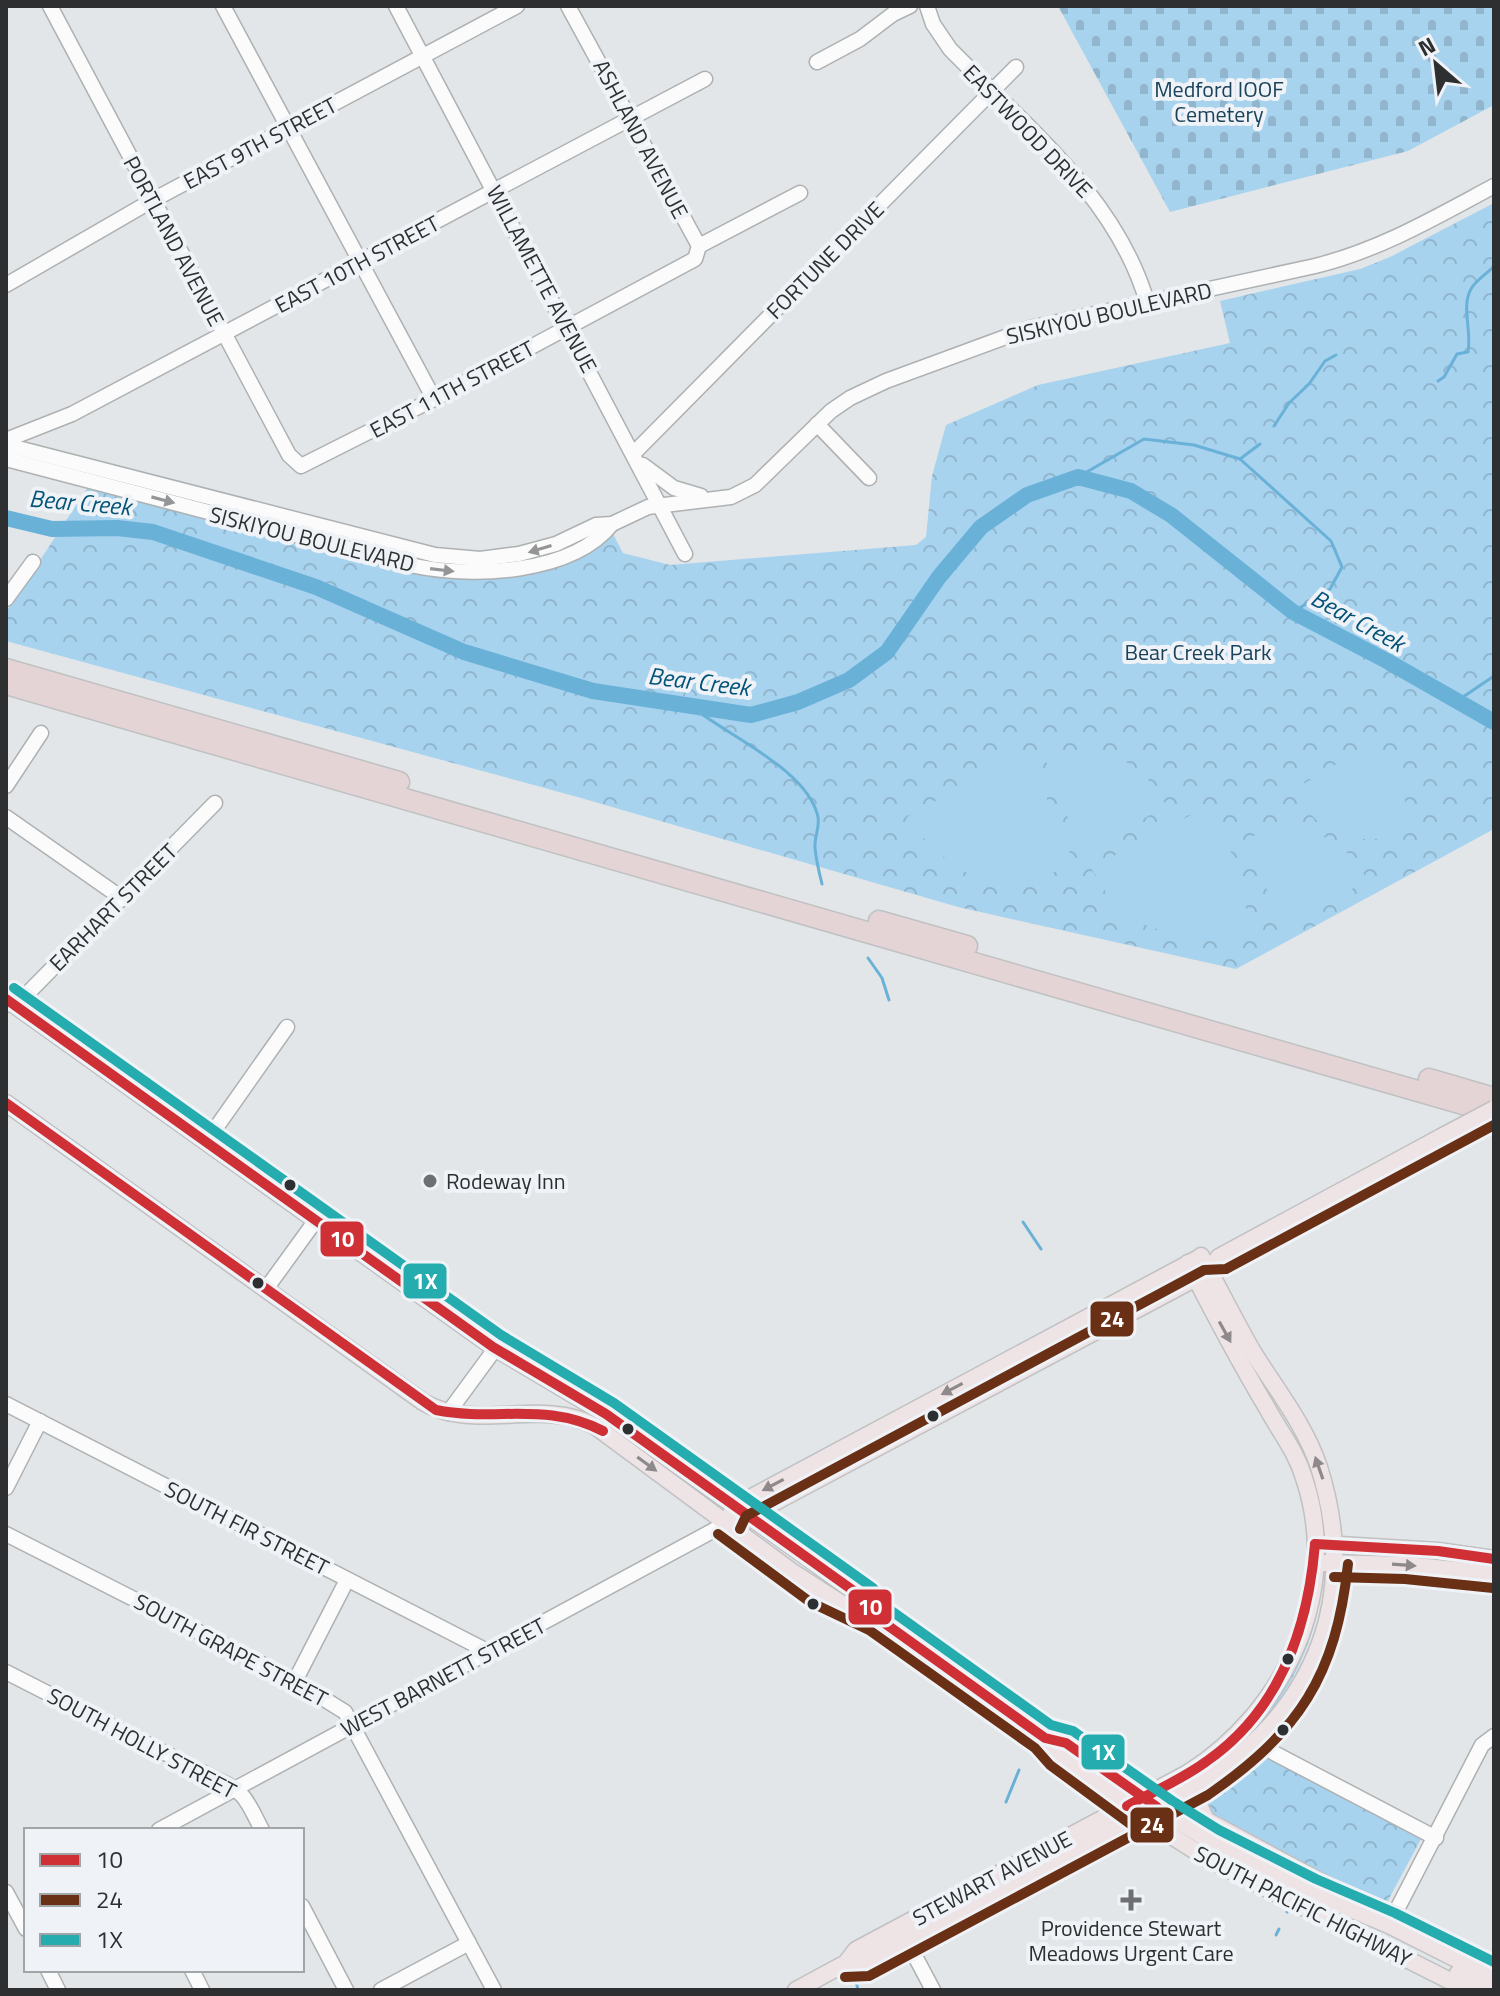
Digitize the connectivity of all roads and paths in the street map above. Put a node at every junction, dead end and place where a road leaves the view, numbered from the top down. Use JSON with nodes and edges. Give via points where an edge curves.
{"nodes":[{"id":1,"x":50,"y":6,"type":"edge"},
{"id":2,"x":223,"y":6,"type":"edge"},
{"id":3,"x":396,"y":6,"type":"edge"},
{"id":4,"x":517,"y":6,"type":"edge"},
{"id":5,"x":568,"y":6,"type":"edge"},
{"id":6,"x":910,"y":6,"type":"edge"},
{"id":7,"x":927,"y":6,"type":"edge"},
{"id":8,"x":423,"y":56,"type":"junction"},
{"id":9,"x":817,"y":62,"type":"dead end"},
{"id":10,"x":1016,"y":67,"type":"dead end"},
{"id":11,"x":705,"y":79,"type":"dead end"},
{"id":12,"x":991,"y":92,"type":"junction"},
{"id":13,"x":631,"y":118,"type":"junction"},
{"id":14,"x":289,"y":128,"type":"junction"},
{"id":15,"x":1494,"y":186,"type":"edge"},
{"id":16,"x":495,"y":191,"type":"junction"},
{"id":17,"x":800,"y":193,"type":"dead end"},
{"id":18,"x":153,"y":200,"type":"junction"},
{"id":19,"x":699,"y":246,"type":"junction"},
{"id":20,"x":360,"y":262,"type":"junction"},
{"id":21,"x":6,"y":285,"type":"edge"},
{"id":22,"x":1147,"y":302,"type":"junction"},
{"id":23,"x":568,"y":327,"type":"junction"},
{"id":24,"x":224,"y":334,"type":"junction"},
{"id":25,"x":434,"y":399,"type":"junction"},
{"id":26,"x":53,"y":423,"type":"junction"},
{"id":27,"x":817,"y":424,"type":"junction"},
{"id":28,"x":6,"y":443,"type":"edge"},
{"id":29,"x":47,"y":456,"type":"junction"},
{"id":30,"x":636,"y":458,"type":"junction"},
{"id":31,"x":6,"y":459,"type":"edge"},
{"id":32,"x":308,"y":465,"type":"joint"},
{"id":33,"x":869,"y":478,"type":"dead end"},
{"id":34,"x":717,"y":499,"type":"junction"},
{"id":35,"x":660,"y":504,"type":"junction"},
{"id":36,"x":612,"y":524,"type":"junction"},
{"id":37,"x":685,"y":554,"type":"dead end"},
{"id":38,"x":33,"y":562,"type":"dead end"},
{"id":39,"x":6,"y":599,"type":"edge"},
{"id":40,"x":6,"y":669,"type":"edge"},
{"id":41,"x":6,"y":684,"type":"edge"},
{"id":42,"x":41,"y":733,"type":"dead end"},
{"id":43,"x":6,"y":786,"type":"edge"},
{"id":44,"x":215,"y":803,"type":"dead end"},
{"id":45,"x":6,"y":817,"type":"edge"},
{"id":46,"x":123,"y":899,"type":"junction"},
{"id":47,"x":7,"y":1002,"type":"edge"},
{"id":48,"x":287,"y":1027,"type":"dead end"},
{"id":49,"x":1489,"y":1096,"type":"edge"},
{"id":50,"x":6,"y":1103,"type":"edge"},
{"id":51,"x":1494,"y":1113,"type":"edge"},
{"id":52,"x":206,"y":1142,"type":"junction"},
{"id":53,"x":316,"y":1220,"type":"junction"},
{"id":54,"x":1198,"y":1267,"type":"junction"},
{"id":55,"x":266,"y":1289,"type":"junction"},
{"id":56,"x":495,"y":1349,"type":"junction"},
{"id":57,"x":539,"y":1373,"type":"junction"},
{"id":58,"x":6,"y":1404,"type":"edge"},
{"id":59,"x":540,"y":1412,"type":"junction"},
{"id":60,"x":448,"y":1413,"type":"junction"},
{"id":61,"x":906,"y":1414,"type":"junction"},
{"id":62,"x":40,"y":1421,"type":"junction"},
{"id":63,"x":860,"y":1457,"type":"junction"},
{"id":64,"x":6,"y":1488,"type":"edge"},
{"id":65,"x":742,"y":1511,"type":"junction"},
{"id":66,"x":727,"y":1523,"type":"junction"},
{"id":67,"x":6,"y":1534,"type":"edge"},
{"id":68,"x":1315,"y":1544,"type":"junction"},
{"id":69,"x":1334,"y":1545,"type":"junction"},
{"id":70,"x":1494,"y":1559,"type":"edge"},
{"id":71,"x":1315,"y":1563,"type":"junction"},
{"id":72,"x":1334,"y":1563,"type":"junction"},
{"id":73,"x":791,"y":1571,"type":"junction"},
{"id":74,"x":1494,"y":1574,"type":"edge"},
{"id":75,"x":347,"y":1580,"type":"junction"},
{"id":76,"x":843,"y":1583,"type":"junction"},
{"id":77,"x":876,"y":1617,"type":"junction"},
{"id":78,"x":489,"y":1652,"type":"junction"},
{"id":79,"x":6,"y":1672,"type":"edge"},
{"id":80,"x":295,"y":1681,"type":"junction"},
{"id":81,"x":354,"y":1725,"type":"junction"},
{"id":82,"x":1494,"y":1736,"type":"edge"},
{"id":83,"x":1045,"y":1738,"type":"junction"},
{"id":84,"x":1257,"y":1739,"type":"junction"},
{"id":85,"x":1201,"y":1783,"type":"junction"},
{"id":86,"x":236,"y":1788,"type":"junction"},
{"id":87,"x":1150,"y":1802,"type":"junction"},
{"id":88,"x":1134,"y":1811,"type":"junction"},
{"id":89,"x":163,"y":1828,"type":"edge"},
{"id":90,"x":261,"y":1828,"type":"edge"},
{"id":91,"x":1436,"y":1838,"type":"junction"},
{"id":92,"x":976,"y":1886,"type":"junction"},
{"id":93,"x":6,"y":1892,"type":"edge"},
{"id":94,"x":20,"y":1904,"type":"edge"},
{"id":95,"x":304,"y":1910,"type":"edge"},
{"id":96,"x":1389,"y":1925,"type":"junction"},
{"id":97,"x":907,"y":1941,"type":"junction"},
{"id":98,"x":469,"y":1943,"type":"junction"},
{"id":99,"x":1375,"y":1944,"type":"junction"},
{"id":100,"x":846,"y":1963,"type":"junction"},
{"id":101,"x":49,"y":1972,"type":"edge"},
{"id":102,"x":193,"y":1972,"type":"edge"},
{"id":103,"x":1494,"y":1978,"type":"edge"},
{"id":104,"x":58,"y":1990,"type":"edge"},
{"id":105,"x":202,"y":1990,"type":"edge"},
{"id":106,"x":346,"y":1990,"type":"edge"},
{"id":107,"x":381,"y":1990,"type":"edge"},
{"id":108,"x":494,"y":1990,"type":"edge"},
{"id":109,"x":796,"y":1990,"type":"edge"},
{"id":110,"x":933,"y":1990,"type":"edge"},
{"id":111,"x":1468,"y":1990,"type":"edge"},
{"id":112,"x":1492,"y":1990,"type":"edge"}],
"edges":[{"from":1,"to":18,"type":"street","name":"PORTLAND AVENUE"},
{"from":2,"to":14,"type":"street"},
{"from":3,"to":8,"type":"street","name":"WILLAMETTE AVENUE"},
{"from":4,"to":8,"type":"street","name":"EAST 9TH STREET"},
{"from":5,"to":13,"type":"street","name":"ASHLAND AVENUE"},
{"from":6,"to":9,"type":"street"},
{"from":7,"to":12,"type":"street","name":"EASTWOOD DRIVE","via":[[943,41]]},
{"from":8,"to":14,"type":"street","name":"EAST 9TH STREET"},
{"from":8,"to":16,"type":"street","name":"WILLAMETTE AVENUE"},
{"from":10,"to":12,"type":"street","name":"FORTUNE DRIVE"},
{"from":11,"to":13,"type":"street","name":"EAST 10TH STREET"},
{"from":12,"to":22,"type":"street","name":"EASTWOOD DRIVE","via":[[1088,190],[1135,270]]},
{"from":12,"to":30,"type":"street","name":"FORTUNE DRIVE"},
{"from":13,"to":16,"type":"street","name":"EAST 10TH STREET"},
{"from":13,"to":19,"type":"street","name":"ASHLAND AVENUE"},
{"from":14,"to":18,"type":"street","name":"EAST 9TH STREET"},
{"from":14,"to":20,"type":"street"},
{"from":15,"to":22,"type":"street","name":"SISKIYOU BOULEVARD","via":[[1357,254]]},
{"from":16,"to":20,"type":"street","name":"EAST 10TH STREET"},
{"from":16,"to":23,"type":"street","name":"WILLAMETTE AVENUE"},
{"from":17,"to":19,"type":"street"},
{"from":18,"to":21,"type":"street","name":"EAST 9TH STREET"},
{"from":18,"to":24,"type":"street","name":"PORTLAND AVENUE"},
{"from":19,"to":23,"type":"street","name":"EAST 11TH STREET","via":[[695,259]]},
{"from":20,"to":24,"type":"street","name":"EAST 10TH STREET"},
{"from":20,"to":25,"type":"street"},
{"from":22,"to":27,"type":"street","name":"SISKIYOU BOULEVARD","via":[[1030,328],[900,375],[850,398]]},
{"from":23,"to":25,"type":"street","name":"EAST 11TH STREET"},
{"from":23,"to":30,"type":"street","name":"WILLAMETTE AVENUE"},
{"from":24,"to":26,"type":"street","name":"EAST 10TH STREET"},
{"from":24,"to":32,"type":"street","name":"PORTLAND AVENUE","via":[[292,460]]},
{"from":25,"to":32,"type":"street","name":"EAST 11TH STREET"},
{"from":26,"to":28,"type":"street","name":"EAST 10TH STREET"},
{"from":26,"to":29,"type":"street","via":[[37,444]]},
{"from":27,"to":33,"type":"street"},
{"from":27,"to":34,"type":"street","name":"SISKIYOU BOULEVARD","via":[[755,485]]},
{"from":28,"to":29,"type":"street","name":"SISKIYOU BOULEVARD"},
{"from":36,"to":29,"type":"street","name":"SISKIYOU BOULEVARD","one_way":true,"via":[[519,554],[449,557]]},
{"from":30,"to":34,"type":"street","via":[[680,491]]},
{"from":30,"to":35,"type":"street","name":"WILLAMETTE AVENUE"},
{"from":31,"to":36,"type":"street","name":"SISKIYOU BOULEVARD","one_way":true,"via":[[448,572],[487,572],[550,561],[602,537]]},
{"from":34,"to":35,"type":"street","name":"SISKIYOU BOULEVARD"},
{"from":35,"to":36,"type":"street","name":"SISKIYOU BOULEVARD"},
{"from":35,"to":37,"type":"street","name":"WILLAMETTE AVENUE"},
{"from":38,"to":39,"type":"street"},
{"from":40,"to":49,"type":"highway"},
{"from":41,"to":51,"type":"highway"},
{"from":42,"to":43,"type":"street"},
{"from":44,"to":46,"type":"street","name":"EARHART STREET"},
{"from":45,"to":46,"type":"street"},
{"from":46,"to":47,"type":"street","name":"EARHART STREET","via":[[29,992]]},
{"from":47,"to":52,"type":"main road"},
{"from":48,"to":52,"type":"street"},
{"from":50,"to":55,"type":"main road"},
{"from":51,"to":54,"type":"main road","bridge":true},
{"from":52,"to":53,"type":"main road"},
{"from":53,"to":55,"type":"street"},
{"from":53,"to":56,"type":"main road"},
{"from":54,"to":61,"type":"main road","one_way":true},
{"from":54,"to":63,"type":"main road"},
{"from":54,"to":68,"type":"main road","one_way":true,"via":[[1268,1410],[1295,1453],[1311,1502]]},
{"from":69,"to":54,"type":"main road","one_way":true,"via":[[1326,1493],[1307,1440]]},
{"from":55,"to":60,"type":"main road","via":[[423,1402]]},
{"from":56,"to":57,"type":"main road"},
{"from":56,"to":60,"type":"street"},
{"from":57,"to":59,"type":"main road","via":[[555,1400]]},
{"from":57,"to":65,"type":"main road"},
{"from":58,"to":62,"type":"street","name":"SOUTH FIR STREET"},
{"from":59,"to":60,"type":"main road"},
{"from":59,"to":66,"type":"main road","one_way":true,"via":[[583,1419]]},
{"from":61,"to":63,"type":"main road","via":[[896,1429],[860,1448]]},
{"from":61,"to":65,"type":"main road","one_way":true},
{"from":62,"to":64,"type":"street"},
{"from":62,"to":75,"type":"street","name":"SOUTH FIR STREET"},
{"from":63,"to":65,"type":"main road"},
{"from":65,"to":66,"type":"main road"},
{"from":65,"to":76,"type":"main road"},
{"from":66,"to":73,"type":"main road"},
{"from":66,"to":78,"type":"street","name":"WEST BARNETT STREET"},
{"from":67,"to":80,"type":"street","name":"SOUTH GRAPE STREET"},
{"from":68,"to":69,"type":"main road"},
{"from":68,"to":71,"type":"main road"},
{"from":69,"to":70,"type":"main road"},
{"from":69,"to":72,"type":"main road"},
{"from":71,"to":72,"type":"main road"},
{"from":71,"to":87,"type":"main road","via":[[1300,1638],[1262,1708],[1209,1760]]},
{"from":72,"to":74,"type":"main road","one_way":true},
{"from":72,"to":84,"type":"main road","via":[[1327,1617],[1310,1669],[1286,1709]]},
{"from":73,"to":76,"type":"main road","via":[[818,1577],[837,1589]]},
{"from":73,"to":77,"type":"main road","via":[[853,1611]]},
{"from":75,"to":78,"type":"street","name":"SOUTH FIR STREET"},
{"from":75,"to":80,"type":"street"},
{"from":76,"to":77,"type":"main road","via":[[865,1599]]},
{"from":77,"to":83,"type":"main road"},
{"from":78,"to":81,"type":"street","name":"WEST BARNETT STREET"},
{"from":79,"to":86,"type":"street","name":"SOUTH HOLLY STREET"},
{"from":80,"to":81,"type":"street","name":"SOUTH GRAPE STREET","via":[[336,1705]]},
{"from":81,"to":86,"type":"street","name":"WEST BARNETT STREET"},
{"from":81,"to":98,"type":"street","name":"SOUTH GRAPE STREET"},
{"from":82,"to":91,"type":"street","via":[[1482,1745]]},
{"from":83,"to":87,"type":"main road","name":"SOUTH PACIFIC HIGHWAY","via":[[1066,1743]]},
{"from":83,"to":88,"type":"main road","name":"SOUTH PACIFIC HIGHWAY","via":[[1058,1754]]},
{"from":84,"to":85,"type":"main road"},
{"from":84,"to":91,"type":"street","via":[[1274,1753]]},
{"from":85,"to":87,"type":"main road"},
{"from":85,"to":96,"type":"main road","via":[[1197,1801],[1206,1820],[1369,1905]]},
{"from":86,"to":89,"type":"street","name":"WEST BARNETT STREET"},
{"from":86,"to":90,"type":"street","name":"SOUTH HOLLY STREET"},
{"from":87,"to":88,"type":"main road","name":"STEWART AVENUE"},
{"from":87,"to":96,"type":"main road","name":"SOUTH PACIFIC HIGHWAY","via":[[1212,1842]]},
{"from":88,"to":92,"type":"main road","name":"STEWART AVENUE"},
{"from":88,"to":97,"type":"main road","name":"STEWART AVENUE"},
{"from":88,"to":99,"type":"main road","name":"SOUTH PACIFIC HIGHWAY","via":[[1208,1859]]},
{"from":91,"to":96,"type":"street"},
{"from":92,"to":97,"type":"main road","via":[[956,1906],[910,1931]]},
{"from":92,"to":100,"type":"main road","name":"STEWART AVENUE","via":[[856,1950]]},
{"from":93,"to":94,"type":"street"},
{"from":95,"to":106,"type":"street"},
{"from":96,"to":103,"type":"main road","name":"SOUTH PACIFIC HIGHWAY"},
{"from":97,"to":100,"type":"main road","name":"STEWART AVENUE","via":[[863,1964]]},
{"from":97,"to":110,"type":"street"},
{"from":98,"to":107,"type":"street"},
{"from":98,"to":108,"type":"street","name":"SOUTH GRAPE STREET"},
{"from":99,"to":111,"type":"main road","name":"SOUTH PACIFIC HIGHWAY"},
{"from":99,"to":112,"type":"main road","via":[[1412,1950]]},
{"from":100,"to":109,"type":"main road","name":"STEWART AVENUE"},
{"from":101,"to":104,"type":"street"},
{"from":102,"to":105,"type":"street"}]}
